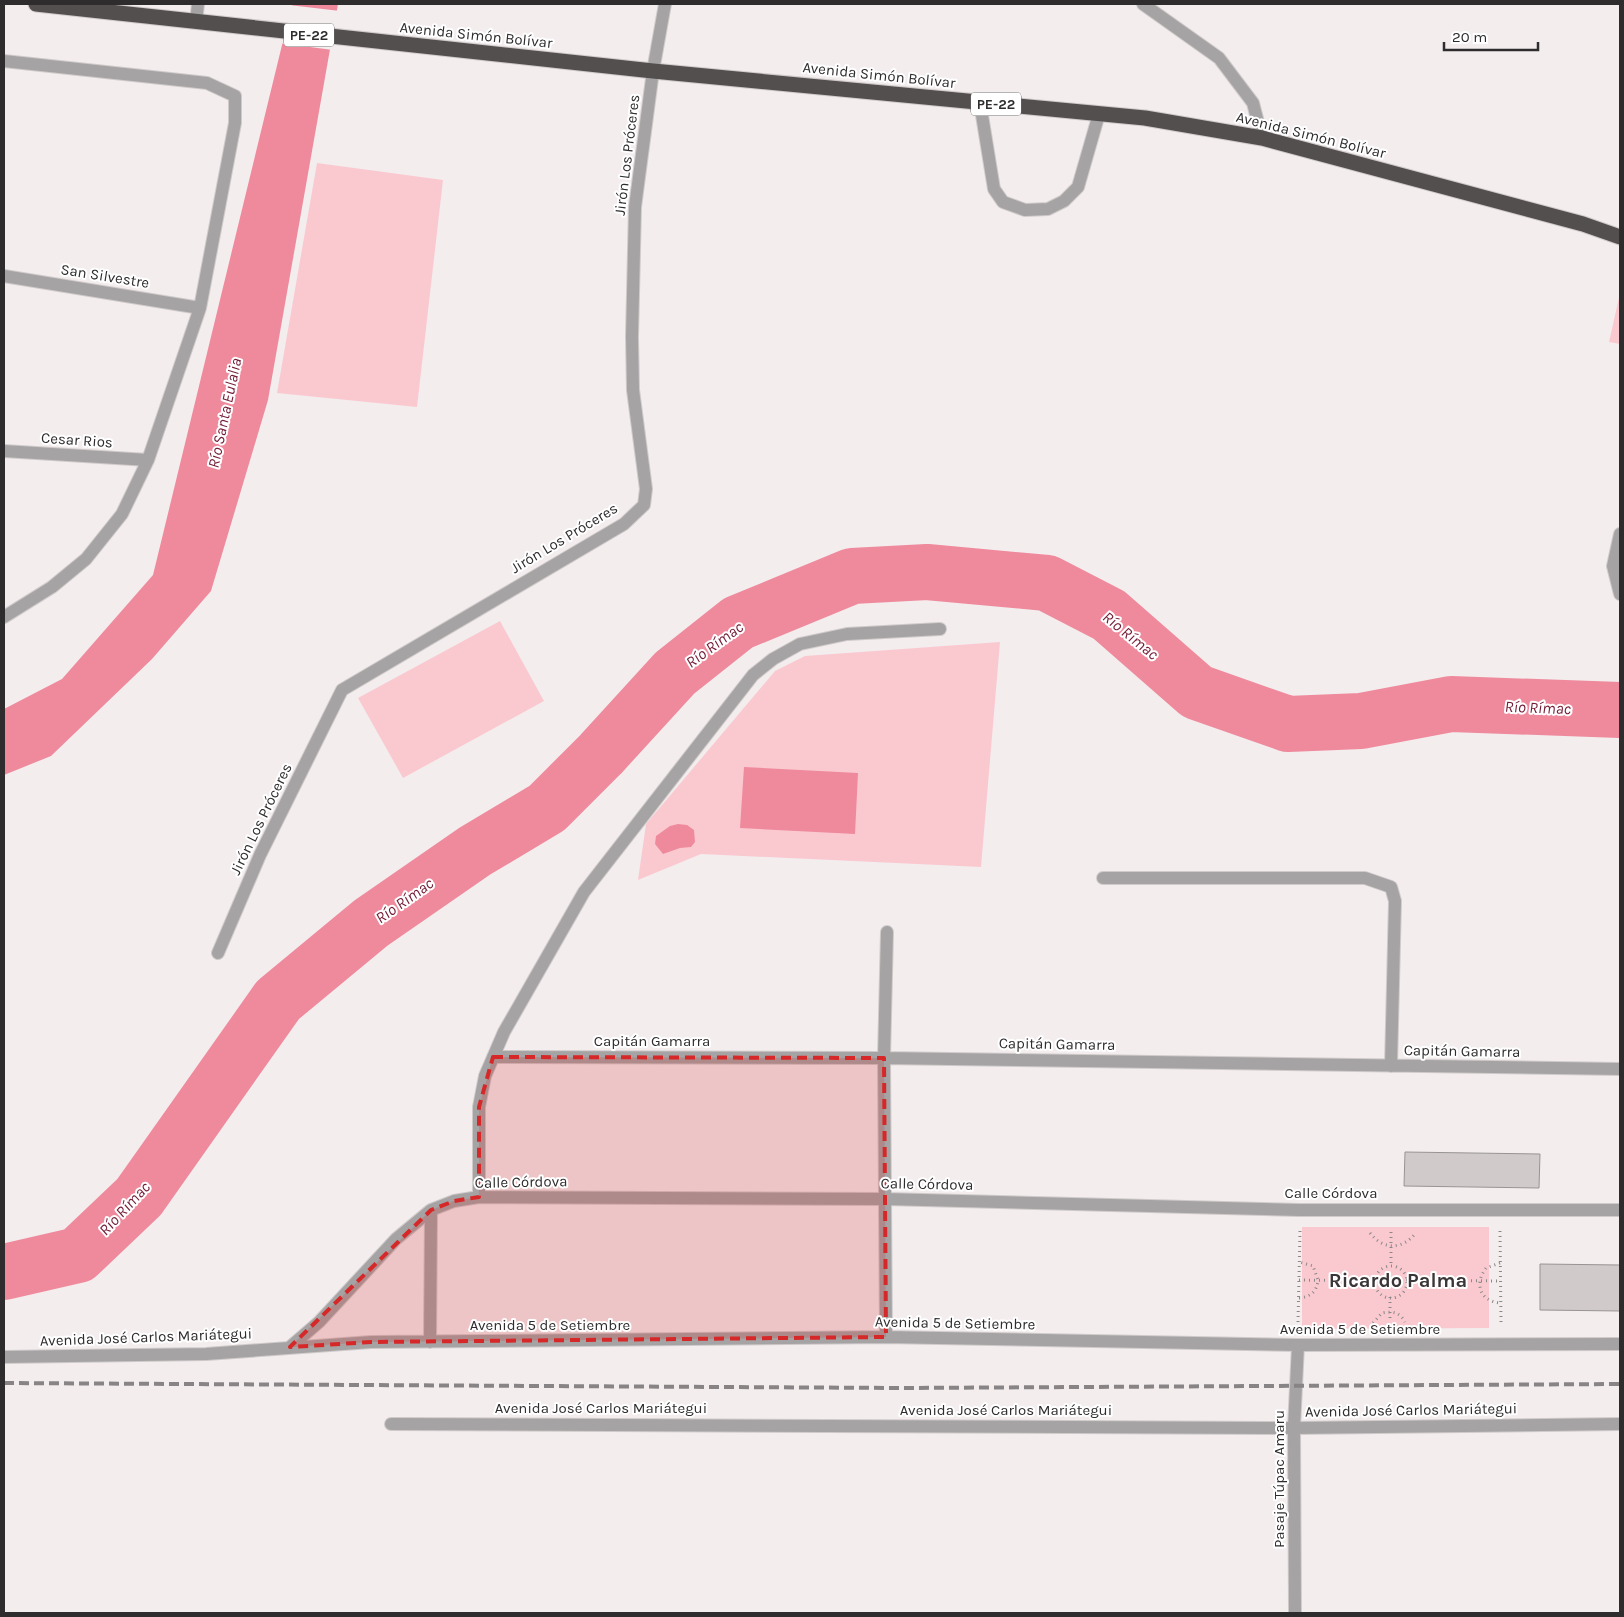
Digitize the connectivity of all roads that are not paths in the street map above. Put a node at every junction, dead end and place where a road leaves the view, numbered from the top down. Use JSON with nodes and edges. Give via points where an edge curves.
{"nodes":[{"id":1,"x":36,"y":4,"type":"edge"},
{"id":2,"x":198,"y":4,"type":"edge"},
{"id":3,"x":665,"y":4,"type":"edge"},
{"id":4,"x":1144,"y":4,"type":"edge"},
{"id":5,"x":110,"y":8,"type":"edge"},
{"id":6,"x":196,"y":22,"type":"junction"},
{"id":7,"x":4,"y":61,"type":"edge"},
{"id":8,"x":653,"y":71,"type":"junction"},
{"id":9,"x":980,"y":103,"type":"junction"},
{"id":10,"x":1099,"y":114,"type":"junction"},
{"id":11,"x":1262,"y":138,"type":"junction"},
{"id":12,"x":1620,"y":236,"type":"edge"},
{"id":13,"x":4,"y":276,"type":"edge"},
{"id":14,"x":200,"y":308,"type":"junction"},
{"id":15,"x":4,"y":451,"type":"edge"},
{"id":16,"x":148,"y":460,"type":"junction"},
{"id":17,"x":1620,"y":534,"type":"edge"},
{"id":18,"x":1620,"y":594,"type":"edge"},
{"id":19,"x":4,"y":617,"type":"edge"},
{"id":20,"x":940,"y":629,"type":"dead end"},
{"id":21,"x":1103,"y":878,"type":"dead end"},
{"id":22,"x":887,"y":932,"type":"dead end"},
{"id":23,"x":218,"y":953,"type":"dead end"},
{"id":24,"x":493,"y":1057,"type":"junction"},
{"id":25,"x":884,"y":1058,"type":"junction"},
{"id":26,"x":1391,"y":1066,"type":"junction"},
{"id":27,"x":1620,"y":1069,"type":"edge"},
{"id":28,"x":479,"y":1197,"type":"junction"},
{"id":29,"x":886,"y":1199,"type":"junction"},
{"id":30,"x":431,"y":1210,"type":"junction"},
{"id":31,"x":1620,"y":1210,"type":"edge"},
{"id":32,"x":886,"y":1337,"type":"junction"},
{"id":33,"x":430,"y":1342,"type":"junction"},
{"id":34,"x":1620,"y":1344,"type":"edge"},
{"id":35,"x":1298,"y":1345,"type":"junction"},
{"id":36,"x":290,"y":1347,"type":"junction"},
{"id":37,"x":4,"y":1357,"type":"edge"},
{"id":38,"x":391,"y":1424,"type":"dead end"},
{"id":39,"x":1620,"y":1424,"type":"edge"},
{"id":40,"x":1294,"y":1428,"type":"junction"},
{"id":41,"x":1295,"y":1613,"type":"edge"}],
"edges":[{"from":1,"to":5,"type":"highway","number":"PE-22"},
{"from":2,"to":6,"type":"street"},
{"from":3,"to":8,"type":"street","name":"Jirón Los Próceres"},
{"from":4,"to":11,"type":"street","via":[[1219,58],[1253,103]]},
{"from":5,"to":6,"type":"highway","number":"PE-22"},
{"from":6,"to":8,"type":"highway","name":"Avenida Simón Bolívar","number":"PE-22"},
{"from":7,"to":14,"type":"street","via":[[207,83],[235,96],[235,124]]},
{"from":8,"to":9,"type":"highway","name":"Avenida Simón Bolívar","number":"PE-22"},
{"from":8,"to":23,"type":"street","name":"Jirón Los Próceres","via":[[635,207],[632,337],[634,390],[646,489],[644,505],[624,524],[342,690],[260,855]]},
{"from":9,"to":10,"type":"highway","name":"Avenida Simón Bolívar","number":"PE-22"},
{"from":9,"to":10,"type":"street","via":[[994,189],[1004,202],[1025,210],[1048,209],[1064,201],[1078,187]]},
{"from":10,"to":11,"type":"highway","name":"Avenida Simón Bolívar","number":"PE-22","via":[[1145,118]]},
{"from":11,"to":12,"type":"highway","name":"Avenida Simón Bolívar","number":"PE-22"},
{"from":13,"to":14,"type":"street","name":"San Silvestre"},
{"from":14,"to":16,"type":"street"},
{"from":15,"to":16,"type":"street","name":"Cesar Rios"},
{"from":16,"to":19,"type":"street","via":[[122,514],[86,559],[52,587]]},
{"from":17,"to":18,"type":"street","via":[[1613,566]]},
{"from":20,"to":24,"type":"street","via":[[846,634],[800,644],[753,675],[584,892]]},
{"from":21,"to":26,"type":"street","via":[[1365,878],[1391,887],[1395,901]]},
{"from":22,"to":25,"type":"street"},
{"from":24,"to":25,"type":"street","name":"Capitán Gamarra"},
{"from":24,"to":28,"type":"street","via":[[485,1076],[479,1107]]},
{"from":25,"to":26,"type":"street","name":"Capitán Gamarra"},
{"from":25,"to":29,"type":"street"},
{"from":26,"to":27,"type":"street","name":"Capitán Gamarra"},
{"from":28,"to":29,"type":"street","name":"Calle Córdova"},
{"from":28,"to":30,"type":"street","name":"Calle Córdova","via":[[454,1200]]},
{"from":29,"to":31,"type":"street","name":"Calle Córdova","via":[[1300,1210]]},
{"from":29,"to":32,"type":"street"},
{"from":30,"to":33,"type":"street"},
{"from":30,"to":36,"type":"street","name":"Calle Córdova","via":[[396,1239],[319,1322]]},
{"from":32,"to":33,"type":"street","name":"Avenida 5 de Setiembre"},
{"from":32,"to":35,"type":"street","name":"Avenida 5 de Setiembre"},
{"from":33,"to":36,"type":"street","name":"Avenida 5 de Setiembre"},
{"from":34,"to":35,"type":"street","name":"Avenida 5 de Setiembre"},
{"from":35,"to":40,"type":"street","name":"Pasaje Túpac Amaru"},
{"from":36,"to":37,"type":"street","name":"Avenida José Carlos Mariátegui","via":[[206,1354]]},
{"from":38,"to":40,"type":"street","name":"Avenida José Carlos Mariátegui"},
{"from":39,"to":40,"type":"street","name":"Avenida José Carlos Mariátegui"},
{"from":40,"to":41,"type":"street","name":"Pasaje Túpac Amaru"}]}
